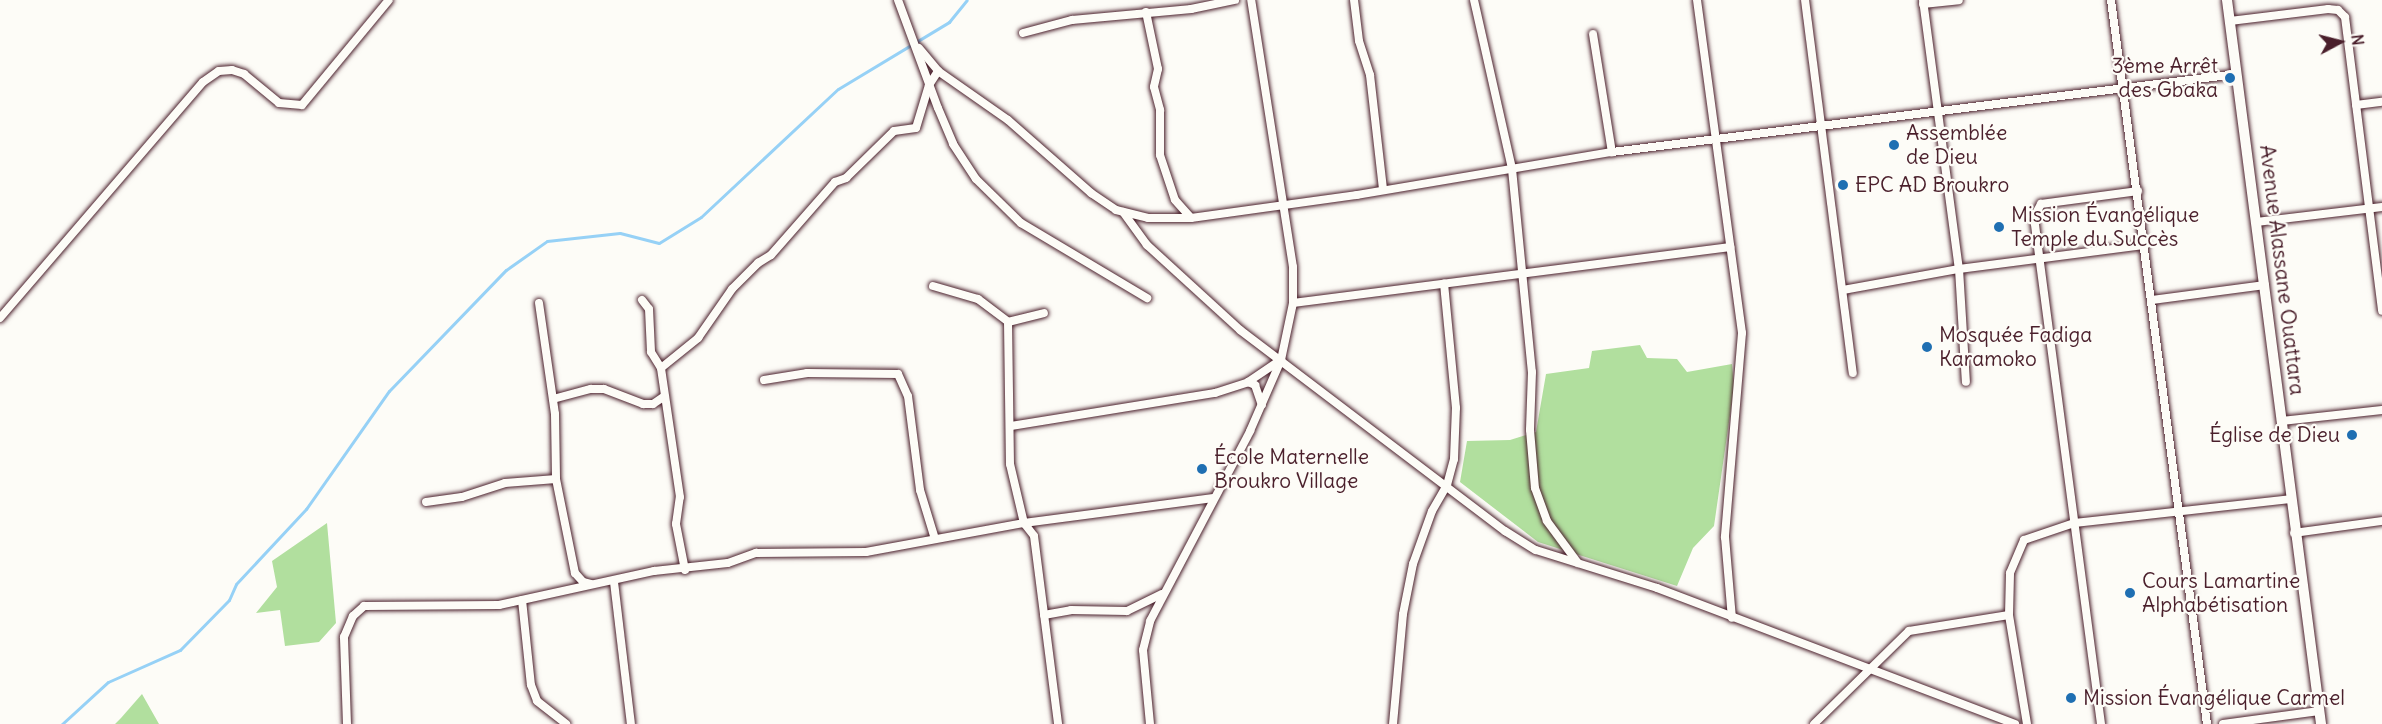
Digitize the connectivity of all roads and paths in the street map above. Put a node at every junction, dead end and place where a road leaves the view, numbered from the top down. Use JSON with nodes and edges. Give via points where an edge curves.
{"nodes":[{"id":1,"x":389,"y":0,"type":"edge"},
{"id":2,"x":898,"y":0,"type":"edge"},
{"id":3,"x":1235,"y":0,"type":"edge"},
{"id":4,"x":1251,"y":0,"type":"edge"},
{"id":5,"x":1354,"y":0,"type":"edge"},
{"id":6,"x":1473,"y":0,"type":"edge"},
{"id":7,"x":1697,"y":0,"type":"edge"},
{"id":8,"x":1805,"y":0,"type":"edge"},
{"id":9,"x":1959,"y":0,"type":"edge"},
{"id":10,"x":2111,"y":0,"type":"edge"},
{"id":11,"x":2227,"y":0,"type":"edge"},
{"id":12,"x":1923,"y":2,"type":"edge"},
{"id":13,"x":1146,"y":12,"type":"junction"},
{"id":14,"x":2230,"y":21,"type":"junction"},
{"id":15,"x":1023,"y":33,"type":"dead end"},
{"id":16,"x":1593,"y":34,"type":"dead end"},
{"id":17,"x":919,"y":48,"type":"junction"},
{"id":18,"x":938,"y":71,"type":"junction"},
{"id":19,"x":2237,"y":74,"type":"junction"},
{"id":20,"x":929,"y":85,"type":"junction"},
{"id":21,"x":2124,"y":87,"type":"junction"},
{"id":22,"x":2382,"y":102,"type":"edge"},
{"id":23,"x":2356,"y":105,"type":"junction"},
{"id":24,"x":1937,"y":112,"type":"junction"},
{"id":25,"x":1822,"y":126,"type":"junction"},
{"id":26,"x":1717,"y":139,"type":"junction"},
{"id":27,"x":1612,"y":152,"type":"junction"},
{"id":28,"x":1512,"y":169,"type":"junction"},
{"id":29,"x":1383,"y":189,"type":"junction"},
{"id":30,"x":2138,"y":191,"type":"junction"},
{"id":31,"x":1281,"y":205,"type":"junction"},
{"id":32,"x":2382,"y":207,"type":"edge"},
{"id":33,"x":2368,"y":209,"type":"junction"},
{"id":34,"x":1123,"y":212,"type":"junction"},
{"id":35,"x":1191,"y":218,"type":"junction"},
{"id":36,"x":2256,"y":222,"type":"junction"},
{"id":37,"x":2145,"y":245,"type":"junction"},
{"id":38,"x":1730,"y":247,"type":"junction"},
{"id":39,"x":2040,"y":258,"type":"junction"},
{"id":40,"x":1959,"y":269,"type":"junction"},
{"id":41,"x":1521,"y":274,"type":"junction"},
{"id":42,"x":1444,"y":284,"type":"junction"},
{"id":43,"x":2265,"y":285,"type":"junction"},
{"id":44,"x":933,"y":286,"type":"dead end"},
{"id":45,"x":1843,"y":290,"type":"junction"},
{"id":46,"x":1147,"y":298,"type":"dead end"},
{"id":47,"x":642,"y":300,"type":"dead end"},
{"id":48,"x":2152,"y":300,"type":"junction"},
{"id":49,"x":539,"y":303,"type":"dead end"},
{"id":50,"x":1293,"y":303,"type":"junction"},
{"id":51,"x":2382,"y":311,"type":"edge"},
{"id":52,"x":1044,"y":313,"type":"dead end"},
{"id":53,"x":0,"y":318,"type":"edge"},
{"id":54,"x":1008,"y":322,"type":"junction"},
{"id":55,"x":1281,"y":360,"type":"junction"},
{"id":56,"x":662,"y":368,"type":"junction"},
{"id":57,"x":1853,"y":373,"type":"dead end"},
{"id":58,"x":764,"y":380,"type":"dead end"},
{"id":59,"x":1248,"y":382,"type":"junction"},
{"id":60,"x":1966,"y":382,"type":"dead end"},
{"id":61,"x":665,"y":396,"type":"junction"},
{"id":62,"x":553,"y":399,"type":"junction"},
{"id":63,"x":1262,"y":405,"type":"junction"},
{"id":64,"x":2382,"y":410,"type":"edge"},
{"id":65,"x":2281,"y":421,"type":"junction"},
{"id":66,"x":1011,"y":426,"type":"junction"},
{"id":67,"x":556,"y":479,"type":"junction"},
{"id":68,"x":1447,"y":485,"type":"junction"},
{"id":69,"x":1213,"y":498,"type":"junction"},
{"id":70,"x":2291,"y":499,"type":"junction"},
{"id":71,"x":426,"y":502,"type":"dead end"},
{"id":72,"x":2180,"y":514,"type":"junction"},
{"id":73,"x":2382,"y":521,"type":"edge"},
{"id":74,"x":1024,"y":523,"type":"junction"},
{"id":75,"x":2074,"y":523,"type":"junction"},
{"id":76,"x":2294,"y":533,"type":"junction"},
{"id":77,"x":935,"y":539,"type":"junction"},
{"id":78,"x":1579,"y":564,"type":"junction"},
{"id":79,"x":685,"y":570,"type":"junction"},
{"id":80,"x":614,"y":582,"type":"junction"},
{"id":81,"x":595,"y":585,"type":"junction"},
{"id":82,"x":1163,"y":594,"type":"junction"},
{"id":83,"x":522,"y":600,"type":"junction"},
{"id":84,"x":1044,"y":615,"type":"junction"},
{"id":85,"x":2009,"y":615,"type":"junction"},
{"id":86,"x":1732,"y":618,"type":"junction"},
{"id":87,"x":1869,"y":669,"type":"junction"},
{"id":88,"x":2319,"y":711,"type":"junction"},
{"id":89,"x":347,"y":724,"type":"edge"},
{"id":90,"x":566,"y":724,"type":"edge"},
{"id":91,"x":631,"y":724,"type":"edge"},
{"id":92,"x":1058,"y":724,"type":"edge"},
{"id":93,"x":1150,"y":724,"type":"edge"},
{"id":94,"x":1393,"y":724,"type":"edge"},
{"id":95,"x":1814,"y":724,"type":"edge"},
{"id":96,"x":2015,"y":724,"type":"edge"},
{"id":97,"x":2028,"y":724,"type":"edge"},
{"id":98,"x":2101,"y":724,"type":"edge"},
{"id":99,"x":2207,"y":724,"type":"edge"},
{"id":100,"x":2223,"y":724,"type":"edge"},
{"id":101,"x":2321,"y":724,"type":"edge"}],
"edges":[{"from":1,"to":53,"type":"street","via":[[302,105],[279,103],[244,74],[232,70],[219,71],[203,82]]},
{"from":2,"to":17,"type":"street"},
{"from":3,"to":13,"type":"street","via":[[1191,9]]},
{"from":4,"to":31,"type":"street"},
{"from":5,"to":29,"type":"street","via":[[1359,41],[1370,75]]},
{"from":6,"to":28,"type":"street"},
{"from":7,"to":26,"type":"street"},
{"from":8,"to":25,"type":"street"},
{"from":9,"to":12,"type":"street"},
{"from":10,"to":21,"type":"street"},
{"from":11,"to":14,"type":"street","name":"Avenue Alassane Ouattara"},
{"from":12,"to":24,"type":"street"},
{"from":13,"to":15,"type":"street","via":[[1072,20]]},
{"from":13,"to":35,"type":"street","via":[[1158,69],[1154,87],[1160,110],[1160,155],[1175,200]]},
{"from":14,"to":19,"type":"street","name":"Avenue Alassane Ouattara"},
{"from":14,"to":23,"type":"street","via":[[2338,10],[2345,17]]},
{"from":16,"to":27,"type":"street"},
{"from":17,"to":18,"type":"street"},
{"from":17,"to":20,"type":"street"},
{"from":18,"to":20,"type":"street"},
{"from":18,"to":34,"type":"street","via":[[1008,120],[1091,193]]},
{"from":19,"to":21,"type":"street"},
{"from":19,"to":36,"type":"street","name":"Avenue Alassane Ouattara"},
{"from":20,"to":46,"type":"street","via":[[953,144],[996,201],[1021,223]]},
{"from":20,"to":56,"type":"street","via":[[916,128],[894,131],[846,178],[836,182],[771,255],[732,289],[698,338]]},
{"from":21,"to":24,"type":"street"},
{"from":21,"to":30,"type":"street"},
{"from":22,"to":23,"type":"street"},
{"from":23,"to":33,"type":"street"},
{"from":24,"to":25,"type":"street"},
{"from":24,"to":40,"type":"street"},
{"from":25,"to":26,"type":"street"},
{"from":25,"to":45,"type":"street"},
{"from":26,"to":27,"type":"street"},
{"from":26,"to":38,"type":"street"},
{"from":27,"to":28,"type":"street"},
{"from":28,"to":29,"type":"street"},
{"from":28,"to":41,"type":"street"},
{"from":29,"to":31,"type":"street"},
{"from":30,"to":37,"type":"street"},
{"from":30,"to":39,"type":"street","via":[[2041,204],[2034,217]]},
{"from":31,"to":35,"type":"street"},
{"from":31,"to":50,"type":"street","via":[[1293,267]]},
{"from":32,"to":33,"type":"street"},
{"from":33,"to":36,"type":"street"},
{"from":33,"to":51,"type":"street"},
{"from":34,"to":35,"type":"street","via":[[1148,218]]},
{"from":34,"to":55,"type":"street","via":[[1147,245],[1240,330]]},
{"from":36,"to":43,"type":"street","name":"Avenue Alassane Ouattara"},
{"from":37,"to":39,"type":"street"},
{"from":37,"to":48,"type":"street"},
{"from":38,"to":41,"type":"street"},
{"from":38,"to":86,"type":"street","via":[[1742,333],[1725,537]]},
{"from":39,"to":40,"type":"street"},
{"from":39,"to":75,"type":"street"},
{"from":40,"to":45,"type":"street"},
{"from":40,"to":60,"type":"street"},
{"from":41,"to":42,"type":"street"},
{"from":41,"to":78,"type":"street","via":[[1532,372],[1530,430],[1535,488],[1547,521]]},
{"from":42,"to":50,"type":"street"},
{"from":42,"to":68,"type":"street","via":[[1456,434]]},
{"from":43,"to":48,"type":"street"},
{"from":43,"to":65,"type":"street","name":"Avenue Alassane Ouattara"},
{"from":44,"to":54,"type":"street","via":[[978,299]]},
{"from":45,"to":57,"type":"street"},
{"from":47,"to":56,"type":"street","via":[[649,309],[651,352]]},
{"from":48,"to":72,"type":"street"},
{"from":49,"to":62,"type":"street"},
{"from":50,"to":55,"type":"street"},
{"from":52,"to":54,"type":"street"},
{"from":54,"to":66,"type":"street"},
{"from":55,"to":59,"type":"street"},
{"from":55,"to":63,"type":"street"},
{"from":55,"to":68,"type":"street"},
{"from":56,"to":61,"type":"street"},
{"from":58,"to":77,"type":"street","via":[[844,371],[889,372],[903,379],[920,490]]},
{"from":59,"to":63,"type":"street","via":[[1255,385]]},
{"from":59,"to":66,"type":"street","via":[[1176,402]]},
{"from":61,"to":62,"type":"street","via":[[653,404],[643,404],[604,389],[591,389]]},
{"from":61,"to":79,"type":"street","via":[[680,497],[676,524]]},
{"from":62,"to":67,"type":"street"},
{"from":63,"to":69,"type":"street"},
{"from":64,"to":65,"type":"street"},
{"from":65,"to":70,"type":"street","name":"Avenue Alassane Ouattara"},
{"from":66,"to":74,"type":"street","via":[[1010,464]]},
{"from":67,"to":71,"type":"street","via":[[505,483],[462,497]]},
{"from":67,"to":81,"type":"street","via":[[575,573],[583,582]]},
{"from":68,"to":78,"type":"street","via":[[1536,550]]},
{"from":68,"to":94,"type":"street","via":[[1432,511],[1413,564],[1403,614]]},
{"from":69,"to":74,"type":"street"},
{"from":69,"to":82,"type":"street"},
{"from":70,"to":72,"type":"street"},
{"from":70,"to":76,"type":"street","name":"Avenue Alassane Ouattara"},
{"from":72,"to":75,"type":"street"},
{"from":72,"to":99,"type":"street"},
{"from":73,"to":76,"type":"street"},
{"from":74,"to":77,"type":"street"},
{"from":74,"to":84,"type":"street","via":[[1034,536]]},
{"from":75,"to":85,"type":"street","via":[[2032,534],[2018,547],[2010,573]]},
{"from":75,"to":98,"type":"street"},
{"from":76,"to":88,"type":"street","name":"Avenue Alassane Ouattara"},
{"from":77,"to":79,"type":"street","via":[[866,552],[756,553],[741,560]]},
{"from":78,"to":86,"type":"street","via":[[1657,588]]},
{"from":79,"to":80,"type":"street","via":[[654,571]]},
{"from":80,"to":81,"type":"street"},
{"from":80,"to":91,"type":"street"},
{"from":81,"to":83,"type":"street"},
{"from":82,"to":84,"type":"street","via":[[1127,611],[1071,610]]},
{"from":82,"to":93,"type":"street","via":[[1150,621],[1143,650]]},
{"from":83,"to":89,"type":"street","via":[[441,608],[364,606],[353,616],[344,638]]},
{"from":83,"to":90,"type":"street","via":[[531,685],[537,701]]},
{"from":84,"to":92,"type":"street"},
{"from":85,"to":87,"type":"street","via":[[1909,631]]},
{"from":85,"to":97,"type":"street"},
{"from":86,"to":87,"type":"street"},
{"from":87,"to":95,"type":"street"},
{"from":87,"to":96,"type":"street"},
{"from":88,"to":100,"type":"street"},
{"from":88,"to":101,"type":"street","name":"Avenue Alassane Ouattara"}]}
